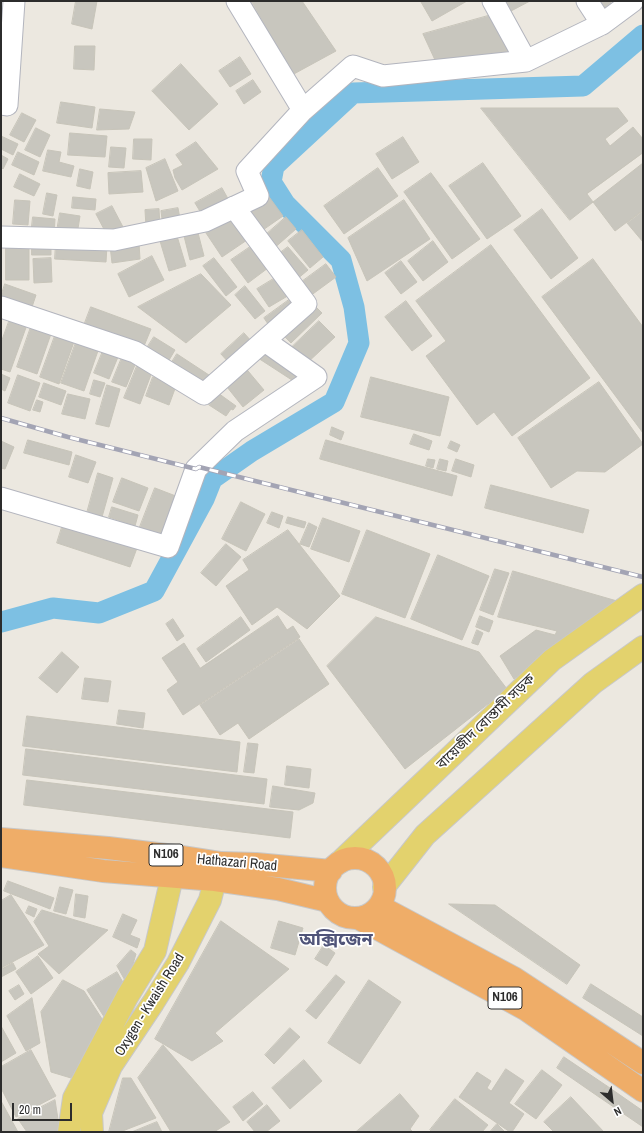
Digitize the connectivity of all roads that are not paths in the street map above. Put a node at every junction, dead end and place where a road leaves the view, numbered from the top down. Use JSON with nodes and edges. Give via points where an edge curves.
{"nodes":[{"id":1,"x":14,"y":1,"type":"edge"},
{"id":2,"x":237,"y":1,"type":"edge"},
{"id":3,"x":493,"y":1,"type":"edge"},
{"id":4,"x":587,"y":1,"type":"edge"},
{"id":5,"x":633,"y":1,"type":"edge"},
{"id":6,"x":602,"y":24,"type":"junction"},
{"id":7,"x":526,"y":60,"type":"junction"},
{"id":8,"x":1,"y":104,"type":"edge"},
{"id":9,"x":303,"y":110,"type":"junction"},
{"id":10,"x":234,"y":207,"type":"junction"},
{"id":11,"x":1,"y":237,"type":"edge"},
{"id":12,"x":1,"y":307,"type":"edge"},
{"id":13,"x":265,"y":341,"type":"junction"},
{"id":14,"x":1,"y":498,"type":"edge"},
{"id":15,"x":643,"y":595,"type":"edge"},
{"id":16,"x":643,"y":647,"type":"edge"},
{"id":17,"x":1,"y":839,"type":"edge"},
{"id":18,"x":1,"y":856,"type":"edge"},
{"id":19,"x":335,"y":866,"type":"junction"},
{"id":20,"x":172,"y":877,"type":"junction"},
{"id":21,"x":215,"y":880,"type":"junction"},
{"id":22,"x":382,"y":896,"type":"junction"},
{"id":23,"x":328,"y":902,"type":"junction"},
{"id":24,"x":358,"y":918,"type":"junction"},
{"id":25,"x":643,"y":1063,"type":"edge"},
{"id":26,"x":643,"y":1091,"type":"edge"},
{"id":27,"x":69,"y":1132,"type":"edge"},
{"id":28,"x":92,"y":1132,"type":"edge"}],
"edges":[{"from":1,"to":8,"type":"street","via":[[7,105]]},
{"from":2,"to":9,"type":"street"},
{"from":3,"to":7,"type":"street"},
{"from":4,"to":6,"type":"street"},
{"from":5,"to":6,"type":"street"},
{"from":6,"to":7,"type":"street"},
{"from":7,"to":9,"type":"street","via":[[383,76],[353,66]]},
{"from":9,"to":10,"type":"street","via":[[247,171],[258,196]]},
{"from":10,"to":11,"type":"street","via":[[204,221],[114,240]]},
{"from":10,"to":13,"type":"street","via":[[306,304]]},
{"from":12,"to":13,"type":"street","via":[[135,352],[204,394]]},
{"from":13,"to":14,"type":"street","via":[[316,377],[235,431],[196,469],[168,547]]},
{"from":15,"to":19,"type":"main road","name":"বায়েজীদ বোস্তামী সড়ক","via":[[552,660]]},
{"from":16,"to":22,"type":"main road","via":[[593,684],[425,835]]},
{"from":17,"to":19,"type":"highway","name":"Hathazari Road","number":"N106","via":[[108,848],[221,863]]},
{"from":18,"to":20,"type":"highway","name":"Hathazari Road","number":"N106","via":[[103,871]]},
{"from":19,"to":22,"type":"highway","number":"N106","via":[[353,858],[368,862],[379,870],[382,877]]},
{"from":19,"to":23,"type":"highway","via":[[325,885]]},
{"from":20,"to":21,"type":"highway","name":"Hathazari Road","number":"N106"},
{"from":20,"to":27,"type":"main road","name":"Oxygen - Kwaish Road","via":[[155,951],[127,997],[74,1098]]},
{"from":21,"to":23,"type":"highway","name":"Hathazari Road","number":"N106","via":[[278,889]]},
{"from":21,"to":28,"type":"main road","name":"Oxygen - Kwaish Road","via":[[210,900],[178,963],[111,1066],[91,1113]]},
{"from":22,"to":24,"type":"highway","via":[[371,913]]},
{"from":22,"to":25,"type":"highway","number":"N106","via":[[514,978]]},
{"from":23,"to":24,"type":"highway","number":"N106","via":[[340,914]]},
{"from":24,"to":26,"type":"highway","number":"N106","via":[[525,1009]]}]}
